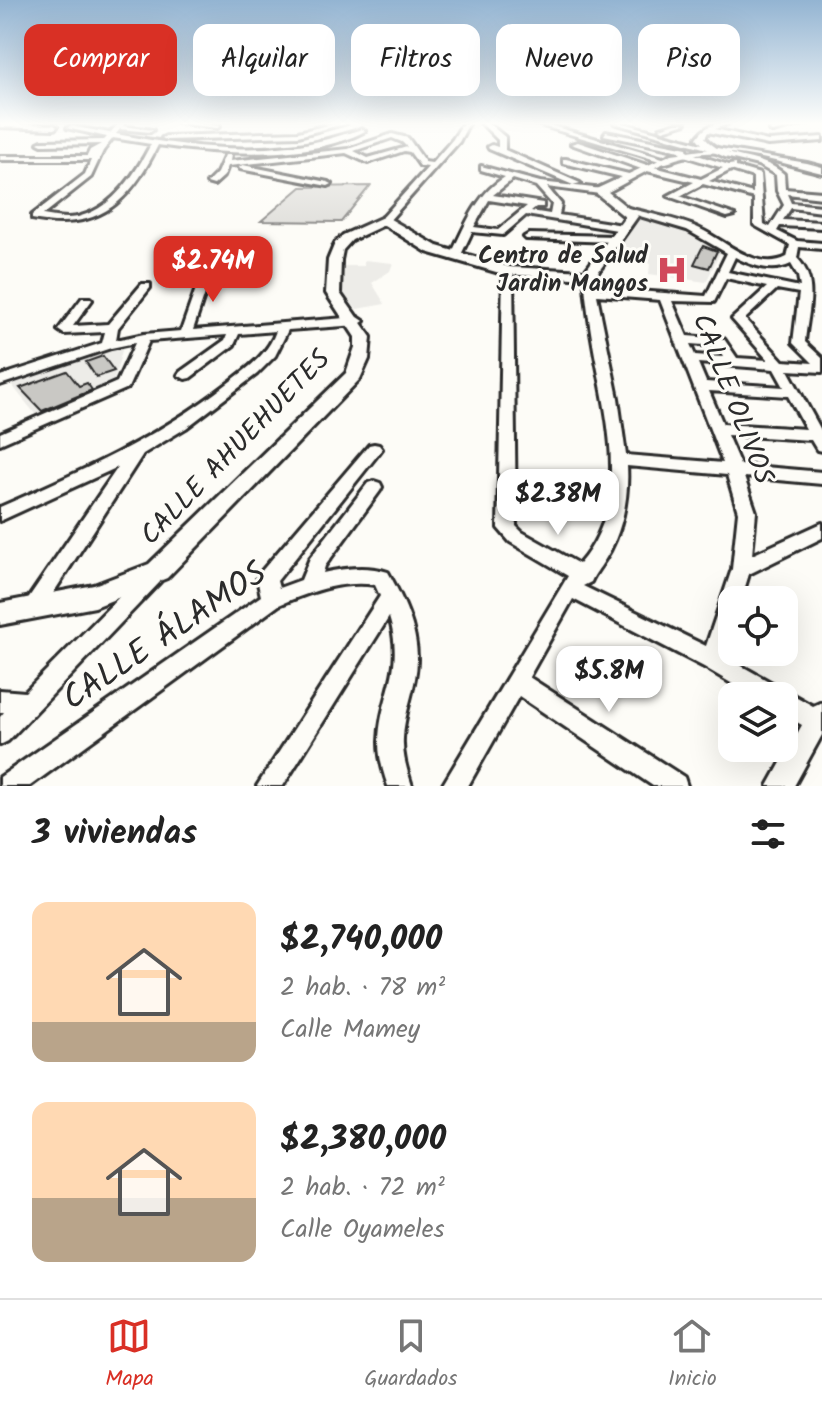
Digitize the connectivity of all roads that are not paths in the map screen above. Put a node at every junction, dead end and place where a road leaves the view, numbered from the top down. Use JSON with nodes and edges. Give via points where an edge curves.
{"nodes":[{"id":1,"x":95,"y":160,"type":"edge"},
{"id":2,"x":147,"y":160,"type":"edge"},
{"id":3,"x":228,"y":160,"type":"edge"},
{"id":4,"x":266,"y":160,"type":"edge"},
{"id":5,"x":420,"y":160,"type":"edge"},
{"id":6,"x":436,"y":160,"type":"edge"},
{"id":7,"x":522,"y":160,"type":"edge"},
{"id":8,"x":623,"y":160,"type":"edge"},
{"id":9,"x":664,"y":160,"type":"edge"},
{"id":10,"x":706,"y":160,"type":"edge"},
{"id":11,"x":748,"y":160,"type":"edge"},
{"id":12,"x":752,"y":160,"type":"edge"},
{"id":13,"x":754,"y":160,"type":"edge"},
{"id":14,"x":566,"y":161,"type":"dead end"},
{"id":15,"x":669,"y":161,"type":"joint"},
{"id":16,"x":225,"y":164,"type":"junction"},
{"id":17,"x":432,"y":165,"type":"junction"},
{"id":18,"x":0,"y":166,"type":"edge"},
{"id":19,"x":18,"y":167,"type":"dead end"},
{"id":20,"x":731,"y":167,"type":"junction"},
{"id":21,"x":484,"y":168,"type":"dead end"},
{"id":22,"x":652,"y":169,"type":"junction"},
{"id":23,"x":295,"y":170,"type":"dead end"},
{"id":24,"x":822,"y":170,"type":"edge"},
{"id":25,"x":273,"y":172,"type":"junction"},
{"id":26,"x":510,"y":177,"type":"junction"},
{"id":27,"x":630,"y":177,"type":"junction"},
{"id":28,"x":701,"y":182,"type":"junction"},
{"id":29,"x":211,"y":183,"type":"dead end"},
{"id":30,"x":328,"y":184,"type":"dead end"},
{"id":31,"x":539,"y":184,"type":"junction"},
{"id":32,"x":593,"y":190,"type":"junction"},
{"id":33,"x":781,"y":191,"type":"junction"},
{"id":34,"x":822,"y":195,"type":"edge"},
{"id":35,"x":488,"y":197,"type":"junction"},
{"id":36,"x":759,"y":197,"type":"junction"},
{"id":37,"x":534,"y":204,"type":"junction"},
{"id":38,"x":788,"y":205,"type":"junction"},
{"id":39,"x":822,"y":209,"type":"edge"},
{"id":40,"x":628,"y":211,"type":"junction"},
{"id":41,"x":555,"y":212,"type":"junction"},
{"id":42,"x":527,"y":213,"type":"junction"},
{"id":43,"x":730,"y":215,"type":"dead end"},
{"id":44,"x":379,"y":223,"type":"junction"},
{"id":45,"x":822,"y":225,"type":"edge"},
{"id":46,"x":775,"y":227,"type":"junction"},
{"id":47,"x":469,"y":229,"type":"junction"},
{"id":48,"x":619,"y":234,"type":"junction"},
{"id":49,"x":529,"y":237,"type":"dead end"},
{"id":50,"x":795,"y":244,"type":"junction"},
{"id":51,"x":822,"y":246,"type":"edge"},
{"id":52,"x":733,"y":250,"type":"junction"},
{"id":53,"x":455,"y":257,"type":"junction"},
{"id":54,"x":792,"y":259,"type":"junction"},
{"id":55,"x":210,"y":263,"type":"dead end"},
{"id":56,"x":508,"y":271,"type":"junction"},
{"id":57,"x":723,"y":274,"type":"junction"},
{"id":58,"x":590,"y":283,"type":"junction"},
{"id":59,"x":775,"y":285,"type":"junction"},
{"id":60,"x":146,"y":286,"type":"dead end"},
{"id":61,"x":804,"y":291,"type":"junction"},
{"id":62,"x":665,"y":297,"type":"junction"},
{"id":63,"x":86,"y":300,"type":"dead end"},
{"id":64,"x":358,"y":321,"type":"junction"},
{"id":65,"x":112,"y":328,"type":"junction"},
{"id":66,"x":283,"y":328,"type":"junction"},
{"id":67,"x":235,"y":330,"type":"junction"},
{"id":68,"x":186,"y":334,"type":"junction"},
{"id":69,"x":144,"y":338,"type":"junction"},
{"id":70,"x":684,"y":340,"type":"junction"},
{"id":71,"x":108,"y":345,"type":"junction"},
{"id":72,"x":690,"y":359,"type":"junction"},
{"id":73,"x":732,"y":361,"type":"junction"},
{"id":74,"x":779,"y":365,"type":"junction"},
{"id":75,"x":822,"y":367,"type":"edge"},
{"id":76,"x":185,"y":375,"type":"dead end"},
{"id":77,"x":0,"y":381,"type":"edge"},
{"id":78,"x":701,"y":386,"type":"junction"},
{"id":79,"x":794,"y":392,"type":"junction"},
{"id":80,"x":718,"y":429,"type":"junction"},
{"id":81,"x":0,"y":439,"type":"edge"},
{"id":82,"x":819,"y":440,"type":"edge"},
{"id":83,"x":374,"y":449,"type":"dead end"},
{"id":84,"x":135,"y":453,"type":"junction"},
{"id":85,"x":621,"y":460,"type":"junction"},
{"id":86,"x":734,"y":470,"type":"junction"},
{"id":87,"x":822,"y":478,"type":"edge"},
{"id":88,"x":374,"y":487,"type":"dead end"},
{"id":89,"x":0,"y":514,"type":"edge"},
{"id":90,"x":822,"y":530,"type":"edge"},
{"id":91,"x":741,"y":569,"type":"junction"},
{"id":92,"x":158,"y":571,"type":"junction"},
{"id":93,"x":576,"y":582,"type":"junction"},
{"id":94,"x":309,"y":584,"type":"junction"},
{"id":95,"x":391,"y":596,"type":"junction"},
{"id":96,"x":272,"y":599,"type":"junction"},
{"id":97,"x":34,"y":606,"type":"junction"},
{"id":98,"x":0,"y":614,"type":"edge"},
{"id":99,"x":712,"y":660,"type":"junction"},
{"id":100,"x":517,"y":682,"type":"junction"},
{"id":101,"x":750,"y":682,"type":"edge"},
{"id":102,"x":0,"y":701,"type":"edge"},
{"id":103,"x":30,"y":703,"type":"junction"},
{"id":104,"x":798,"y":708,"type":"edge"},
{"id":105,"x":819,"y":717,"type":"edge"},
{"id":106,"x":0,"y":733,"type":"edge"},
{"id":107,"x":9,"y":786,"type":"edge"},
{"id":108,"x":269,"y":786,"type":"edge"},
{"id":109,"x":400,"y":786,"type":"edge"},
{"id":110,"x":454,"y":786,"type":"edge"},
{"id":111,"x":675,"y":786,"type":"edge"},
{"id":112,"x":780,"y":786,"type":"edge"}],
"edges":[{"from":1,"to":2,"type":"street","via":[[89,173],[35,217],[83,218],[139,175]]},
{"from":3,"to":16,"type":"street"},
{"from":4,"to":16,"type":"street"},
{"from":5,"to":17,"type":"street"},
{"from":6,"to":17,"type":"street"},
{"from":7,"to":32,"type":"street"},
{"from":8,"to":22,"type":"street"},
{"from":9,"to":15,"type":"street"},
{"from":10,"to":20,"type":"street"},
{"from":11,"to":20,"type":"street"},
{"from":12,"to":33,"type":"street","via":[[780,174]]},
{"from":13,"to":24,"type":"main road"},
{"from":14,"to":27,"type":"street"},
{"from":15,"to":22,"type":"main road"},
{"from":16,"to":25,"type":"street"},
{"from":16,"to":29,"type":"street"},
{"from":17,"to":44,"type":"street"},
{"from":18,"to":19,"type":"street"},
{"from":20,"to":28,"type":"street"},
{"from":20,"to":36,"type":"street","via":[[757,176]]},
{"from":21,"to":26,"type":"street"},
{"from":22,"to":27,"type":"main road"},
{"from":22,"to":28,"type":"street"},
{"from":23,"to":25,"type":"street"},
{"from":25,"to":30,"type":"street"},
{"from":26,"to":31,"type":"street"},
{"from":26,"to":35,"type":"street"},
{"from":27,"to":32,"type":"main road"},
{"from":28,"to":36,"type":"street"},
{"from":28,"to":43,"type":"street","via":[[672,196]]},
{"from":31,"to":32,"type":"street"},
{"from":31,"to":41,"type":"street","via":[[557,204]]},
{"from":32,"to":40,"type":"main road"},
{"from":33,"to":34,"type":"street"},
{"from":33,"to":38,"type":"street"},
{"from":35,"to":37,"type":"street"},
{"from":35,"to":47,"type":"street"},
{"from":36,"to":46,"type":"street","via":[[759,225]]},
{"from":37,"to":41,"type":"street"},
{"from":37,"to":42,"type":"street"},
{"from":38,"to":39,"type":"street"},
{"from":38,"to":46,"type":"street"},
{"from":40,"to":48,"type":"main road","via":[[632,216]]},
{"from":40,"to":52,"type":"street","via":[[691,228]]},
{"from":41,"to":42,"type":"street"},
{"from":41,"to":48,"type":"street"},
{"from":42,"to":47,"type":"street","via":[[500,233]]},
{"from":44,"to":53,"type":"main road","via":[[399,226],[419,244]]},
{"from":44,"to":64,"type":"main road","via":[[355,230],[334,259],[333,293]]},
{"from":45,"to":46,"type":"street"},
{"from":46,"to":50,"type":"street"},
{"from":47,"to":53,"type":"street"},
{"from":48,"to":49,"type":"street"},
{"from":48,"to":58,"type":"main road"},
{"from":50,"to":51,"type":"street"},
{"from":50,"to":54,"type":"street"},
{"from":52,"to":54,"type":"street","via":[[761,264]]},
{"from":52,"to":57,"type":"street"},
{"from":53,"to":56,"type":"main road"},
{"from":54,"to":61,"type":"street","via":[[803,269]]},
{"from":55,"to":68,"type":"street"},
{"from":56,"to":58,"type":"main road"},
{"from":56,"to":93,"type":"street","via":[[507,528]]},
{"from":57,"to":59,"type":"street"},
{"from":57,"to":62,"type":"street","via":[[710,300]]},
{"from":58,"to":62,"type":"street"},
{"from":58,"to":85,"type":"street"},
{"from":59,"to":61,"type":"street"},
{"from":59,"to":74,"type":"street","via":[[738,319]]},
{"from":60,"to":65,"type":"street"},
{"from":61,"to":75,"type":"street","via":[[799,343]]},
{"from":62,"to":70,"type":"street","name":"CALLE OLIVOS"},
{"from":63,"to":65,"type":"street","via":[[64,330]]},
{"from":64,"to":66,"type":"street"},
{"from":64,"to":92,"type":"main road","name":"CALLE AHUEHUETES","via":[[366,336],[354,375]]},
{"from":65,"to":71,"type":"street"},
{"from":66,"to":67,"type":"street"},
{"from":66,"to":84,"type":"street","via":[[268,358],[197,417]]},
{"from":67,"to":68,"type":"street"},
{"from":67,"to":76,"type":"street","via":[[230,342]]},
{"from":68,"to":69,"type":"street"},
{"from":69,"to":71,"type":"street"},
{"from":69,"to":81,"type":"street","via":[[123,385]]},
{"from":70,"to":72,"type":"street","name":"CALLE OLIVOS"},
{"from":70,"to":73,"type":"street","via":[[720,342]]},
{"from":71,"to":77,"type":"street"},
{"from":72,"to":73,"type":"street"},
{"from":72,"to":78,"type":"street","name":"CALLE OLIVOS"},
{"from":73,"to":74,"type":"street"},
{"from":74,"to":75,"type":"street"},
{"from":74,"to":79,"type":"street"},
{"from":78,"to":79,"type":"street"},
{"from":78,"to":80,"type":"street","name":"CALLE OLIVOS"},
{"from":79,"to":82,"type":"street"},
{"from":80,"to":82,"type":"street"},
{"from":80,"to":86,"type":"street","name":"CALLE OLIVOS"},
{"from":83,"to":96,"type":"street","via":[[267,579]]},
{"from":84,"to":89,"type":"street"},
{"from":84,"to":97,"type":"street","name":"CALLE AHUEHUETES"},
{"from":85,"to":86,"type":"street"},
{"from":85,"to":93,"type":"street","via":[[615,522]]},
{"from":86,"to":87,"type":"street"},
{"from":86,"to":91,"type":"street","name":"CALLE OLIVOS","via":[[747,512]]},
{"from":88,"to":94,"type":"street","via":[[317,563]]},
{"from":90,"to":91,"type":"street"},
{"from":91,"to":99,"type":"street","name":"CALLE OLIVOS"},
{"from":92,"to":97,"type":"main road","name":"CALLE AHUEHUETES","via":[[95,596]]},
{"from":92,"to":103,"type":"street"},
{"from":93,"to":99,"type":"street"},
{"from":93,"to":100,"type":"street"},
{"from":94,"to":95,"type":"street","name":"CALLE ÁLAMOS","via":[[359,573],[381,578]]},
{"from":94,"to":96,"type":"street","name":"CALLE ÁLAMOS"},
{"from":95,"to":108,"type":"street"},
{"from":95,"to":109,"type":"street","via":[[405,635],[405,671],[390,725],[390,761]]},
{"from":96,"to":107,"type":"street","name":"CALLE ÁLAMOS"},
{"from":97,"to":98,"type":"main road","name":"CALLE AHUEHUETES"},
{"from":99,"to":101,"type":"street"},
{"from":100,"to":110,"type":"street"},
{"from":100,"to":111,"type":"street"},
{"from":102,"to":103,"type":"street"},
{"from":103,"to":106,"type":"street"},
{"from":104,"to":105,"type":"street"},
{"from":105,"to":112,"type":"street"}]}
